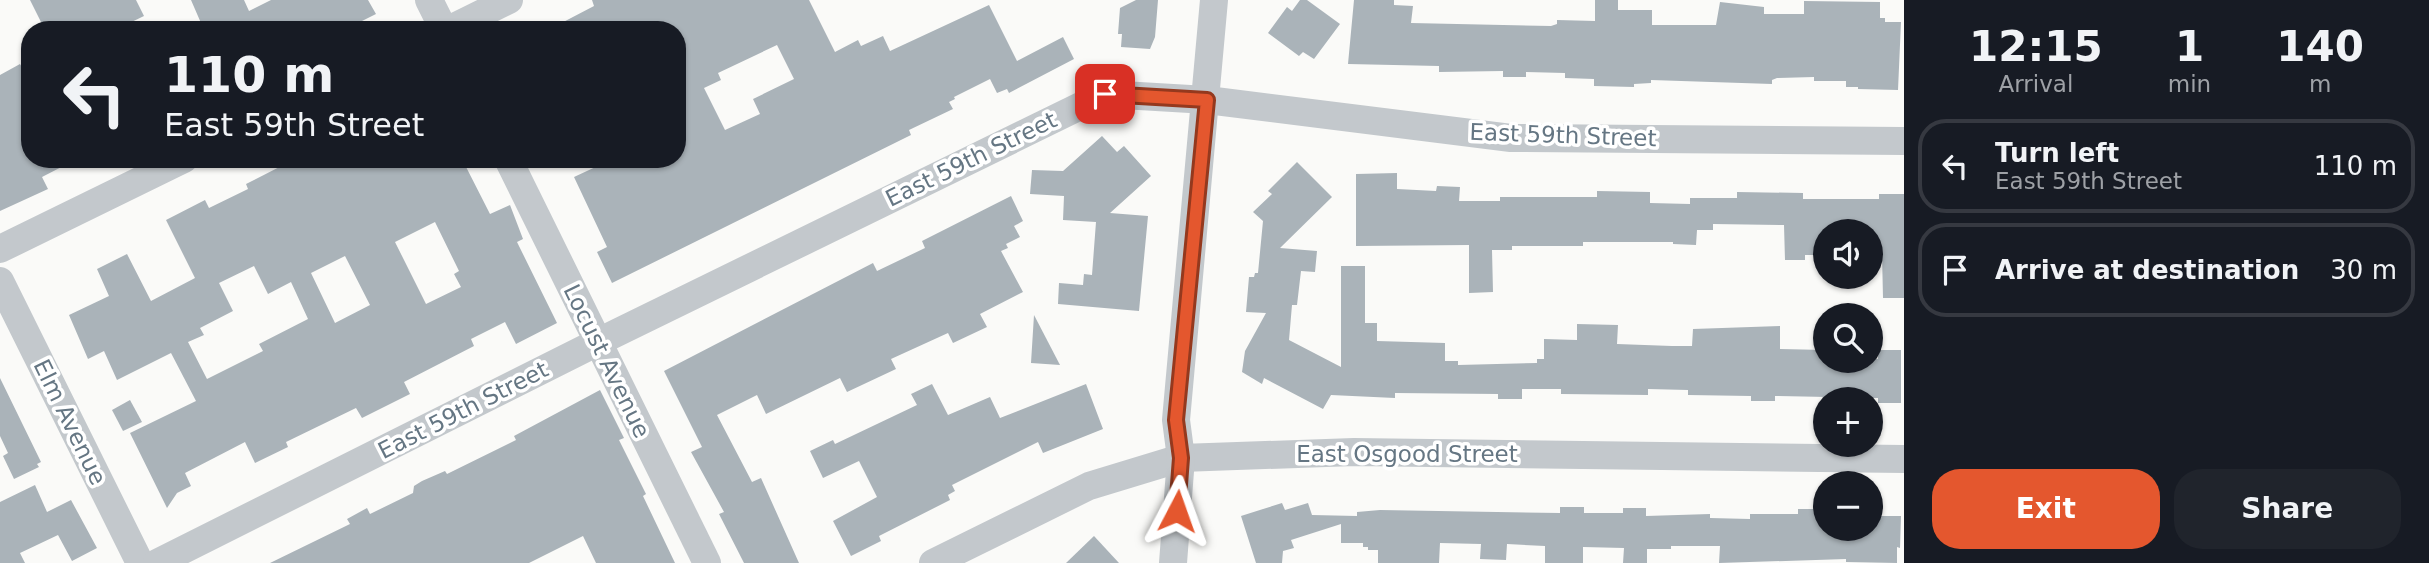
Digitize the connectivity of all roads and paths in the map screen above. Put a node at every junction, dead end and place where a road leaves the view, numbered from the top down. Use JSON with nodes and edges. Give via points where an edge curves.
{"nodes":[{"id":1,"x":429,"y":0,"type":"edge"},
{"id":2,"x":509,"y":0,"type":"edge"},
{"id":3,"x":1214,"y":0,"type":"edge"},
{"id":4,"x":441,"y":21,"type":"edge"},
{"id":5,"x":465,"y":21,"type":"edge"},
{"id":6,"x":1207,"y":100,"type":"junction"},
{"id":7,"x":1904,"y":141,"type":"edge"},
{"id":8,"x":166,"y":168,"type":"edge"},
{"id":9,"x":512,"y":168,"type":"edge"},
{"id":10,"x":0,"y":249,"type":"edge"},
{"id":11,"x":0,"y":281,"type":"edge"},
{"id":12,"x":598,"y":342,"type":"junction"},
{"id":13,"x":1181,"y":458,"type":"junction"},
{"id":14,"x":1904,"y":459,"type":"edge"},
{"id":15,"x":140,"y":563,"type":"edge"},
{"id":16,"x":157,"y":563,"type":"edge"},
{"id":17,"x":707,"y":563,"type":"edge"},
{"id":18,"x":933,"y":563,"type":"edge"},
{"id":19,"x":1173,"y":563,"type":"edge"}],
"edges":[{"from":1,"to":4,"type":"street"},
{"from":2,"to":5,"type":"street"},
{"from":3,"to":6,"type":"street"},
{"from":6,"to":7,"type":"street","name":"East 59th Street","via":[[1511,138]]},
{"from":6,"to":12,"type":"street","name":"East 59th Street","via":[[1105,94]]},
{"from":6,"to":13,"type":"street","via":[[1176,420]]},
{"from":8,"to":10,"type":"street"},
{"from":9,"to":12,"type":"street","name":"Locust Avenue"},
{"from":11,"to":15,"type":"street","name":"Elm Avenue"},
{"from":12,"to":16,"type":"street","name":"East 59th Street"},
{"from":12,"to":17,"type":"street","name":"Locust Avenue"},
{"from":13,"to":14,"type":"street","name":"East Osgood Street","via":[[1368,452]]},
{"from":13,"to":18,"type":"street","name":"East Osgood Street","via":[[1088,485]]},
{"from":13,"to":19,"type":"street"}]}
